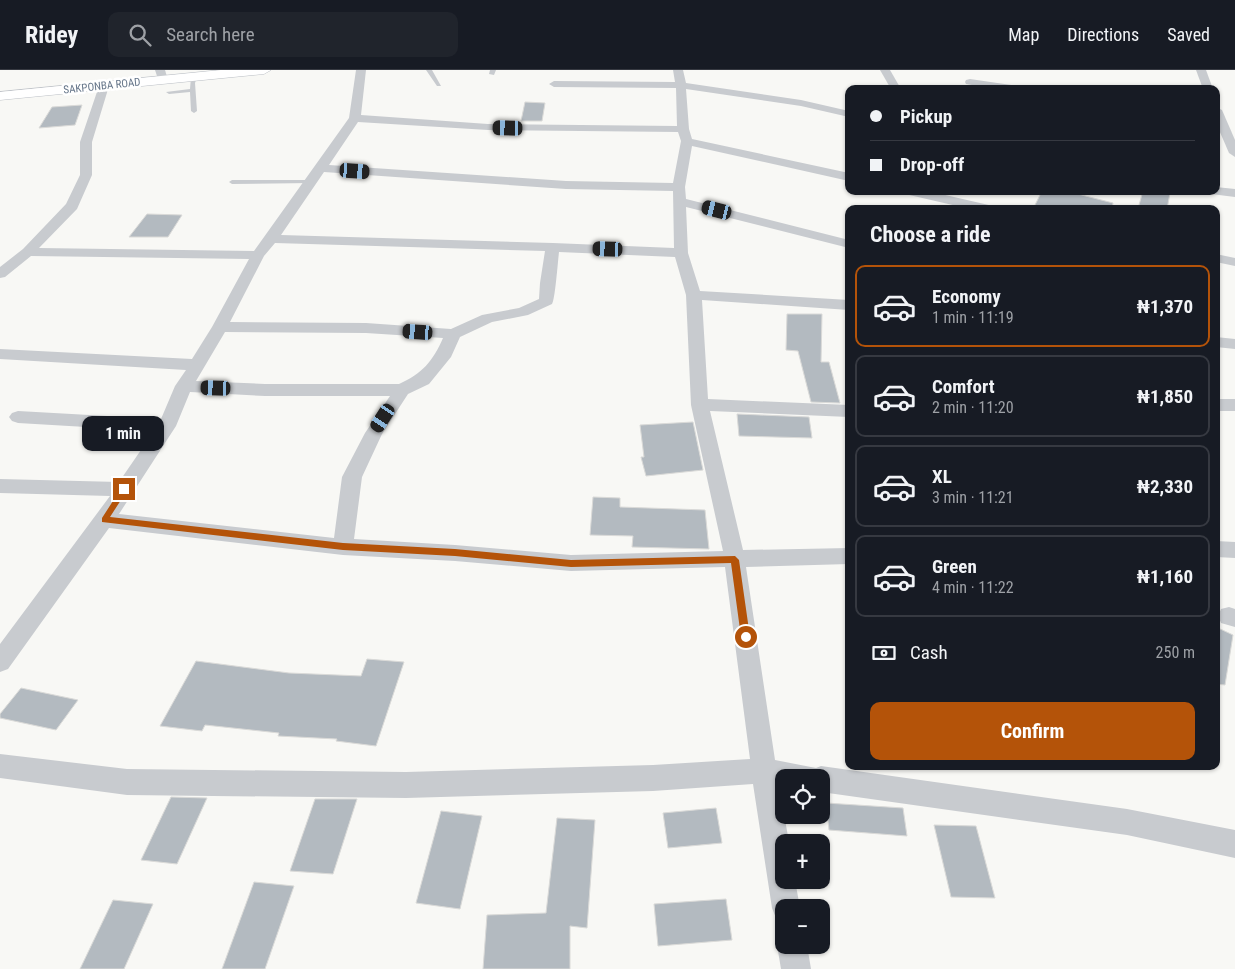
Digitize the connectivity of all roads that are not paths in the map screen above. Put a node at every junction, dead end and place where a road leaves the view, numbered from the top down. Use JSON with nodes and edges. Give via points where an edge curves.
{"nodes":[{"id":1,"x":264,"y":70,"type":"edge"},
{"id":2,"x":361,"y":70,"type":"edge"},
{"id":3,"x":429,"y":70,"type":"edge"},
{"id":4,"x":886,"y":70,"type":"edge"},
{"id":5,"x":1201,"y":70,"type":"edge"},
{"id":6,"x":680,"y":77,"type":"edge"},
{"id":7,"x":164,"y":80,"type":"edge"},
{"id":8,"x":970,"y":82,"type":"dead end"},
{"id":9,"x":194,"y":83,"type":"junction"},
{"id":10,"x":439,"y":84,"type":"dead end"},
{"id":11,"x":554,"y":84,"type":"dead end"},
{"id":12,"x":894,"y":85,"type":"edge"},
{"id":13,"x":991,"y":85,"type":"edge"},
{"id":14,"x":1207,"y":85,"type":"edge"},
{"id":15,"x":104,"y":86,"type":"junction"},
{"id":16,"x":0,"y":96,"type":"edge"},
{"id":17,"x":194,"y":111,"type":"dead end"},
{"id":18,"x":845,"y":113,"type":"edge"},
{"id":19,"x":1220,"y":115,"type":"edge"},
{"id":20,"x":355,"y":118,"type":"junction"},
{"id":21,"x":1235,"y":120,"type":"edge"},
{"id":22,"x":1220,"y":121,"type":"edge"},
{"id":23,"x":685,"y":135,"type":"junction"},
{"id":24,"x":1235,"y":154,"type":"edge"},
{"id":25,"x":314,"y":175,"type":"junction"},
{"id":26,"x":845,"y":176,"type":"edge"},
{"id":27,"x":232,"y":182,"type":"dead end"},
{"id":28,"x":1220,"y":191,"type":"edge"},
{"id":29,"x":1235,"y":193,"type":"edge"},
{"id":30,"x":679,"y":194,"type":"junction"},
{"id":31,"x":927,"y":195,"type":"edge"},
{"id":32,"x":971,"y":205,"type":"edge"},
{"id":33,"x":271,"y":239,"type":"junction"},
{"id":34,"x":845,"y":243,"type":"edge"},
{"id":35,"x":553,"y":247,"type":"junction"},
{"id":36,"x":28,"y":252,"type":"junction"},
{"id":37,"x":681,"y":253,"type":"junction"},
{"id":38,"x":258,"y":255,"type":"junction"},
{"id":39,"x":1220,"y":259,"type":"edge"},
{"id":40,"x":1235,"y":262,"type":"edge"},
{"id":41,"x":0,"y":274,"type":"edge"},
{"id":42,"x":694,"y":295,"type":"junction"},
{"id":43,"x":845,"y":305,"type":"edge"},
{"id":44,"x":220,"y":327,"type":"junction"},
{"id":45,"x":453,"y":334,"type":"junction"},
{"id":46,"x":1220,"y":342,"type":"edge"},
{"id":47,"x":1235,"y":344,"type":"edge"},
{"id":48,"x":0,"y":354,"type":"edge"},
{"id":49,"x":197,"y":365,"type":"junction"},
{"id":50,"x":184,"y":386,"type":"junction"},
{"id":51,"x":402,"y":390,"type":"junction"},
{"id":52,"x":700,"y":405,"type":"junction"},
{"id":53,"x":1235,"y":405,"type":"edge"},
{"id":54,"x":1220,"y":406,"type":"edge"},
{"id":55,"x":845,"y":411,"type":"edge"},
{"id":56,"x":18,"y":417,"type":"dead end"},
{"id":57,"x":168,"y":426,"type":"junction"},
{"id":58,"x":0,"y":486,"type":"edge"},
{"id":59,"x":124,"y":489,"type":"junction"},
{"id":60,"x":104,"y":520,"type":"junction"},
{"id":61,"x":343,"y":546,"type":"junction"},
{"id":62,"x":1220,"y":548,"type":"edge"},
{"id":63,"x":1235,"y":550,"type":"edge"},
{"id":64,"x":845,"y":556,"type":"edge"},
{"id":65,"x":735,"y":560,"type":"junction"},
{"id":66,"x":0,"y":662,"type":"edge"},
{"id":67,"x":0,"y":766,"type":"edge"},
{"id":68,"x":764,"y":771,"type":"junction"},
{"id":69,"x":775,"y":773,"type":"edge"},
{"id":70,"x":830,"y":780,"type":"edge"},
{"id":71,"x":1235,"y":844,"type":"edge"},
{"id":72,"x":785,"y":899,"type":"edge"},
{"id":73,"x":794,"y":954,"type":"edge"},
{"id":74,"x":796,"y":969,"type":"edge"}],
"edges":[{"from":1,"to":9,"type":"main road","name":"SAKPONBA ROAD"},
{"from":2,"to":20,"type":"street"},
{"from":3,"to":10,"type":"lane"},
{"from":4,"to":12,"type":"street"},
{"from":5,"to":14,"type":"street"},
{"from":6,"to":11,"type":"street"},
{"from":6,"to":18,"type":"street"},
{"from":6,"to":23,"type":"street"},
{"from":7,"to":9,"type":"main road","name":"SAKPONBA ROAD"},
{"from":7,"to":15,"type":"main road","name":"SAKPONBA ROAD"},
{"from":8,"to":13,"type":"street"},
{"from":9,"to":17,"type":"lane"},
{"from":15,"to":16,"type":"main road","name":"SAKPONBA ROAD"},
{"from":15,"to":36,"type":"street","via":[[86,142],[86,175],[72,206]]},
{"from":19,"to":21,"type":"street"},
{"from":20,"to":23,"type":"street"},
{"from":20,"to":25,"type":"street"},
{"from":22,"to":24,"type":"street"},
{"from":23,"to":26,"type":"street"},
{"from":23,"to":30,"type":"street"},
{"from":25,"to":27,"type":"lane"},
{"from":25,"to":30,"type":"street","via":[[566,185]]},
{"from":25,"to":33,"type":"street"},
{"from":28,"to":29,"type":"street"},
{"from":30,"to":34,"type":"street"},
{"from":30,"to":37,"type":"street"},
{"from":31,"to":32,"type":"street"},
{"from":33,"to":35,"type":"street"},
{"from":33,"to":38,"type":"street"},
{"from":35,"to":37,"type":"street"},
{"from":35,"to":45,"type":"street","via":[[547,301],[523,312],[488,318]]},
{"from":36,"to":38,"type":"street"},
{"from":36,"to":41,"type":"street"},
{"from":37,"to":42,"type":"street"},
{"from":38,"to":44,"type":"street"},
{"from":39,"to":40,"type":"street"},
{"from":42,"to":43,"type":"street"},
{"from":42,"to":52,"type":"street"},
{"from":44,"to":45,"type":"street","via":[[366,328]]},
{"from":44,"to":49,"type":"street"},
{"from":45,"to":51,"type":"street","via":[[445,353],[423,380]]},
{"from":46,"to":47,"type":"street"},
{"from":48,"to":49,"type":"street"},
{"from":49,"to":50,"type":"street"},
{"from":50,"to":51,"type":"street","via":[[265,390]]},
{"from":50,"to":57,"type":"street"},
{"from":51,"to":61,"type":"street","via":[[374,433],[352,477]]},
{"from":52,"to":55,"type":"street"},
{"from":52,"to":65,"type":"street"},
{"from":53,"to":54,"type":"street"},
{"from":56,"to":57,"type":"street"},
{"from":57,"to":59,"type":"street"},
{"from":58,"to":59,"type":"street"},
{"from":59,"to":60,"type":"street"},
{"from":60,"to":61,"type":"street"},
{"from":60,"to":66,"type":"street"},
{"from":61,"to":65,"type":"street","via":[[571,564]]},
{"from":62,"to":63,"type":"street"},
{"from":64,"to":65,"type":"street"},
{"from":65,"to":68,"type":"street"},
{"from":67,"to":68,"type":"street","via":[[127,782],[406,785],[653,778]]},
{"from":68,"to":69,"type":"street"},
{"from":68,"to":72,"type":"street"},
{"from":70,"to":71,"type":"street","via":[[1128,822]]},
{"from":73,"to":74,"type":"street"}]}
